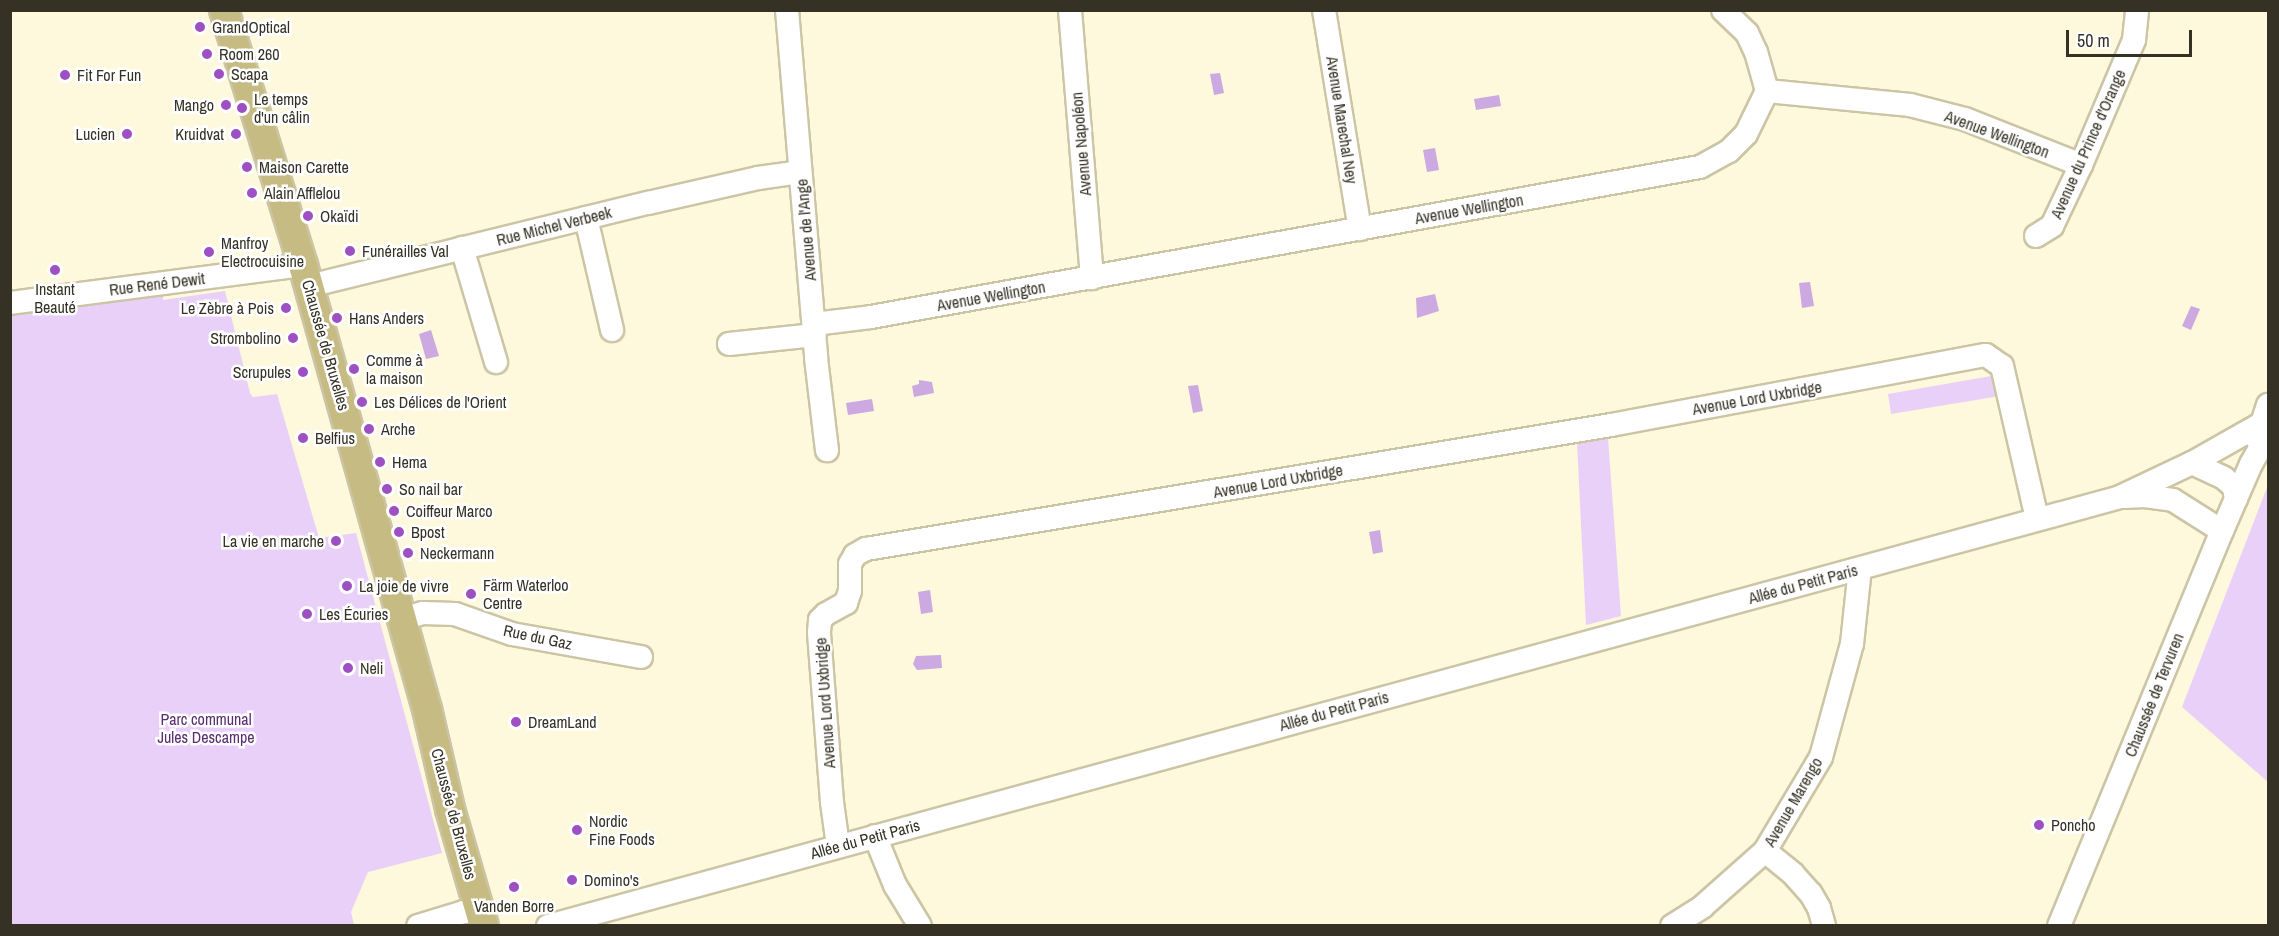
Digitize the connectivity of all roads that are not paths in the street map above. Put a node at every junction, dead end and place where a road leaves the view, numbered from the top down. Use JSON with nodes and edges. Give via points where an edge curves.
{"nodes":[{"id":1,"x":224,"y":10,"type":"edge"},
{"id":2,"x":787,"y":10,"type":"edge"},
{"id":3,"x":1070,"y":10,"type":"edge"},
{"id":4,"x":1324,"y":10,"type":"edge"},
{"id":5,"x":1724,"y":10,"type":"edge"},
{"id":6,"x":2137,"y":10,"type":"edge"},
{"id":7,"x":1767,"y":90,"type":"junction"},
{"id":8,"x":2081,"y":165,"type":"junction"},
{"id":9,"x":800,"y":172,"type":"junction"},
{"id":10,"x":586,"y":218,"type":"junction"},
{"id":11,"x":1360,"y":229,"type":"junction"},
{"id":12,"x":2036,"y":236,"type":"dead end"},
{"id":13,"x":462,"y":248,"type":"junction"},
{"id":14,"x":306,"y":275,"type":"junction"},
{"id":15,"x":1092,"y":278,"type":"junction"},
{"id":16,"x":10,"y":303,"type":"edge"},
{"id":17,"x":612,"y":330,"type":"dead end"},
{"id":18,"x":815,"y":330,"type":"junction"},
{"id":19,"x":729,"y":344,"type":"dead end"},
{"id":20,"x":496,"y":362,"type":"dead end"},
{"id":21,"x":2266,"y":421,"type":"edge"},
{"id":22,"x":827,"y":450,"type":"dead end"},
{"id":23,"x":2192,"y":463,"type":"junction"},
{"id":24,"x":2120,"y":497,"type":"junction"},
{"id":25,"x":2236,"y":499,"type":"junction"},
{"id":26,"x":2037,"y":519,"type":"junction"},
{"id":27,"x":2222,"y":531,"type":"junction"},
{"id":28,"x":1860,"y":568,"type":"junction"},
{"id":29,"x":402,"y":619,"type":"junction"},
{"id":30,"x":641,"y":657,"type":"dead end"},
{"id":31,"x":875,"y":836,"type":"junction"},
{"id":32,"x":838,"y":846,"type":"junction"},
{"id":33,"x":1765,"y":851,"type":"junction"},
{"id":34,"x":482,"y":918,"type":"edge"},
{"id":35,"x":417,"y":926,"type":"edge"},
{"id":36,"x":548,"y":926,"type":"edge"},
{"id":37,"x":920,"y":926,"type":"edge"},
{"id":38,"x":1672,"y":926,"type":"edge"},
{"id":39,"x":1824,"y":926,"type":"edge"},
{"id":40,"x":2059,"y":926,"type":"edge"}],
"edges":[{"from":1,"to":14,"type":"main road","name":"Chaussée de Bruxelles"},
{"from":2,"to":9,"type":"street","name":"Avenue de l'Ange"},
{"from":3,"to":15,"type":"street","name":"Avenue Napoléon"},
{"from":4,"to":11,"type":"street","name":"Avenue Marechal Ney"},
{"from":5,"to":7,"type":"street","via":[[1747,33]]},
{"from":6,"to":8,"type":"street","name":"Avenue du Prince d'Orange","via":[[2134,40]]},
{"from":7,"to":8,"type":"street","name":"Avenue Wellington","via":[[1910,105],[1965,119]]},
{"from":7,"to":11,"type":"street","name":"Avenue Wellington","via":[[1746,134],[1729,152],[1700,167]]},
{"from":8,"to":12,"type":"street","name":"Avenue du Prince d'Orange","via":[[2052,226]]},
{"from":9,"to":10,"type":"street","name":"Rue Michel Verbeek"},
{"from":9,"to":18,"type":"street","name":"Avenue de l'Ange"},
{"from":10,"to":13,"type":"street","name":"Rue Michel Verbeek"},
{"from":10,"to":17,"type":"street"},
{"from":11,"to":15,"type":"street","name":"Avenue Wellington"},
{"from":13,"to":14,"type":"street","name":"Rue Michel Verbeek"},
{"from":13,"to":20,"type":"street"},
{"from":14,"to":16,"type":"street","name":"Rue René Dewit"},
{"from":14,"to":29,"type":"main road","name":"Chaussée de Bruxelles"},
{"from":15,"to":18,"type":"street","name":"Avenue Wellington"},
{"from":18,"to":19,"type":"street","name":"Avenue Wellington"},
{"from":18,"to":22,"type":"street","name":"Avenue de l'Ange"},
{"from":21,"to":23,"type":"street","name":"Allée du Petit Paris"},
{"from":21,"to":25,"type":"street","name":"Chaussée de Tervuren"},
{"from":23,"to":24,"type":"street","name":"Allée du Petit Paris"},
{"from":23,"to":25,"type":"street","via":[[2235,487]]},
{"from":24,"to":26,"type":"street","name":"Allée du Petit Paris"},
{"from":24,"to":27,"type":"street","name":"Allée du Petit Paris","via":[[2173,500]]},
{"from":25,"to":27,"type":"street","name":"Chaussée de Tervuren"},
{"from":26,"to":28,"type":"street","name":"Allée du Petit Paris"},
{"from":26,"to":32,"type":"street","name":"Avenue Lord Uxbridge","via":[[2002,366],[1986,356],[1611,425],[866,549],[855,555],[850,564],[846,603],[820,620]]},
{"from":27,"to":40,"type":"street","name":"Chaussée de Tervuren"},
{"from":28,"to":31,"type":"street","name":"Allée du Petit Paris"},
{"from":28,"to":33,"type":"street","name":"Avenue Marengo","via":[[1852,644],[1821,757]]},
{"from":29,"to":30,"type":"street","name":"Rue du Gaz","via":[[423,613],[455,614],[512,634]]},
{"from":29,"to":34,"type":"main road","name":"Chaussée de Bruxelles"},
{"from":31,"to":32,"type":"street","name":"Allée du Petit Paris"},
{"from":31,"to":37,"type":"street","via":[[895,885]]},
{"from":32,"to":36,"type":"street","name":"Allée du Petit Paris"},
{"from":33,"to":38,"type":"street","name":"Avenue Marengo","via":[[1702,907]]},
{"from":33,"to":39,"type":"street","via":[[1811,894]]},
{"from":34,"to":35,"type":"street","via":[[464,912]]}]}
